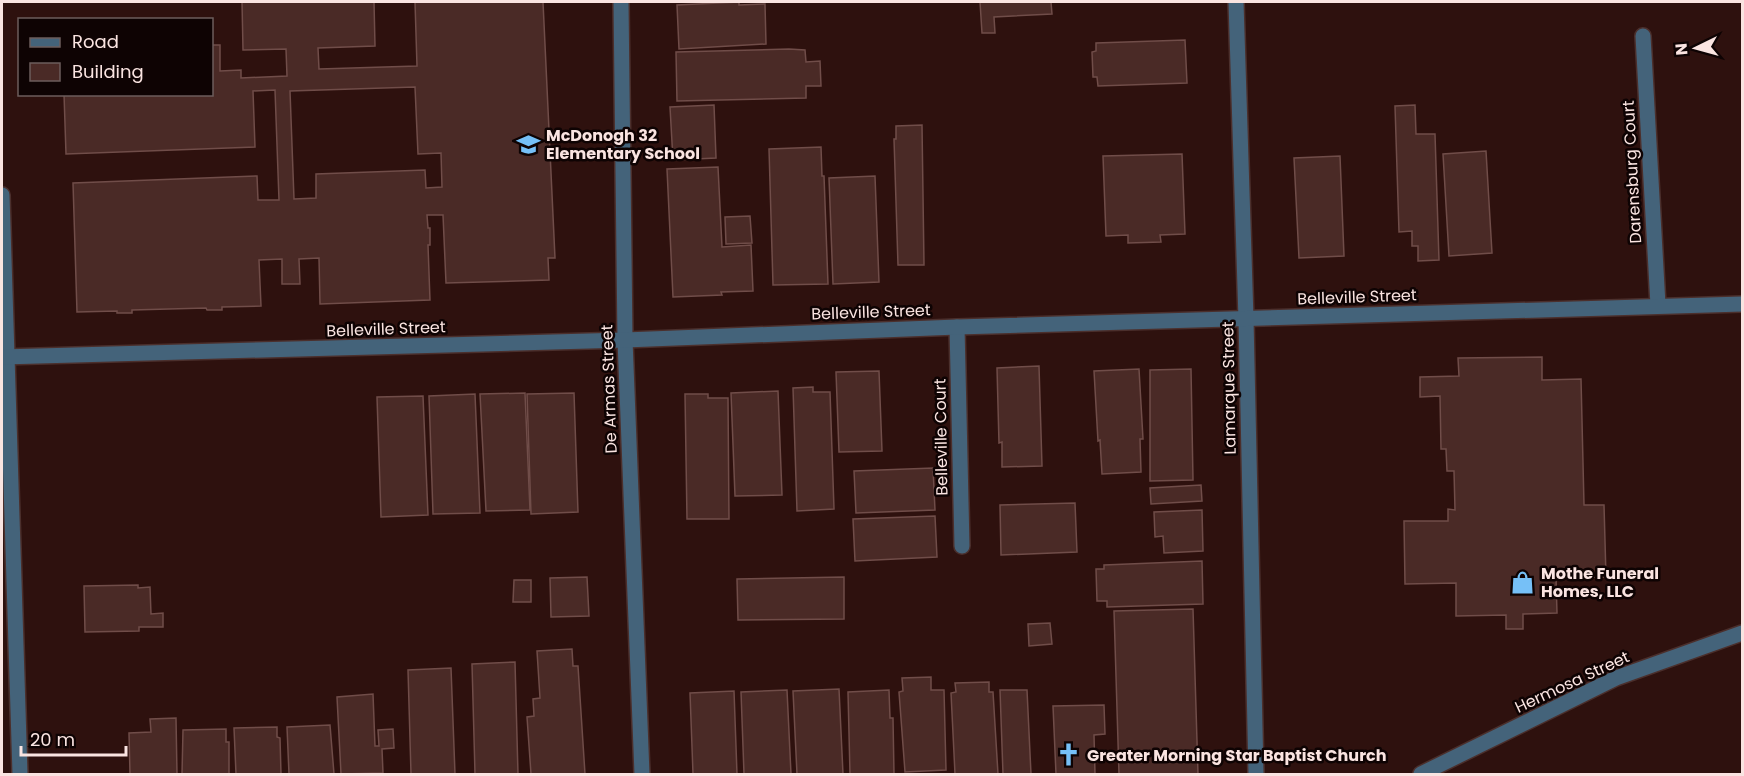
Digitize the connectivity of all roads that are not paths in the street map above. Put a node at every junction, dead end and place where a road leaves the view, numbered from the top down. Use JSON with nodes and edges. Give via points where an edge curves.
{"nodes":[{"id":1,"x":621,"y":2,"type":"edge"},
{"id":2,"x":1236,"y":2,"type":"edge"},
{"id":3,"x":1643,"y":36,"type":"dead end"},
{"id":4,"x":2,"y":195,"type":"edge"},
{"id":5,"x":1743,"y":304,"type":"edge"},
{"id":6,"x":1658,"y":305,"type":"junction"},
{"id":7,"x":1246,"y":319,"type":"junction"},
{"id":8,"x":957,"y":327,"type":"junction"},
{"id":9,"x":625,"y":340,"type":"junction"},
{"id":10,"x":4,"y":357,"type":"edge"},
{"id":11,"x":962,"y":546,"type":"dead end"},
{"id":12,"x":1743,"y":633,"type":"edge"},
{"id":13,"x":20,"y":774,"type":"edge"},
{"id":14,"x":642,"y":774,"type":"edge"},
{"id":15,"x":1256,"y":774,"type":"edge"},
{"id":16,"x":1421,"y":774,"type":"edge"}],
"edges":[{"from":1,"to":9,"type":"street","name":"De Armas Street"},
{"from":2,"to":7,"type":"street","name":"Lamarque Street"},
{"from":3,"to":6,"type":"street","name":"Darensburg Court"},
{"from":4,"to":10,"type":"street"},
{"from":5,"to":6,"type":"street","name":"Belleville Street"},
{"from":6,"to":7,"type":"street","name":"Belleville Street"},
{"from":7,"to":8,"type":"street","name":"Belleville Street"},
{"from":7,"to":15,"type":"street","name":"Lamarque Street"},
{"from":8,"to":9,"type":"street","name":"Belleville Street"},
{"from":8,"to":11,"type":"street","name":"Belleville Court"},
{"from":9,"to":10,"type":"street","name":"Belleville Street"},
{"from":9,"to":14,"type":"street","name":"De Armas Street"},
{"from":10,"to":13,"type":"street"},
{"from":12,"to":16,"type":"street","name":"Hermosa Street","via":[[1616,678]]}]}
